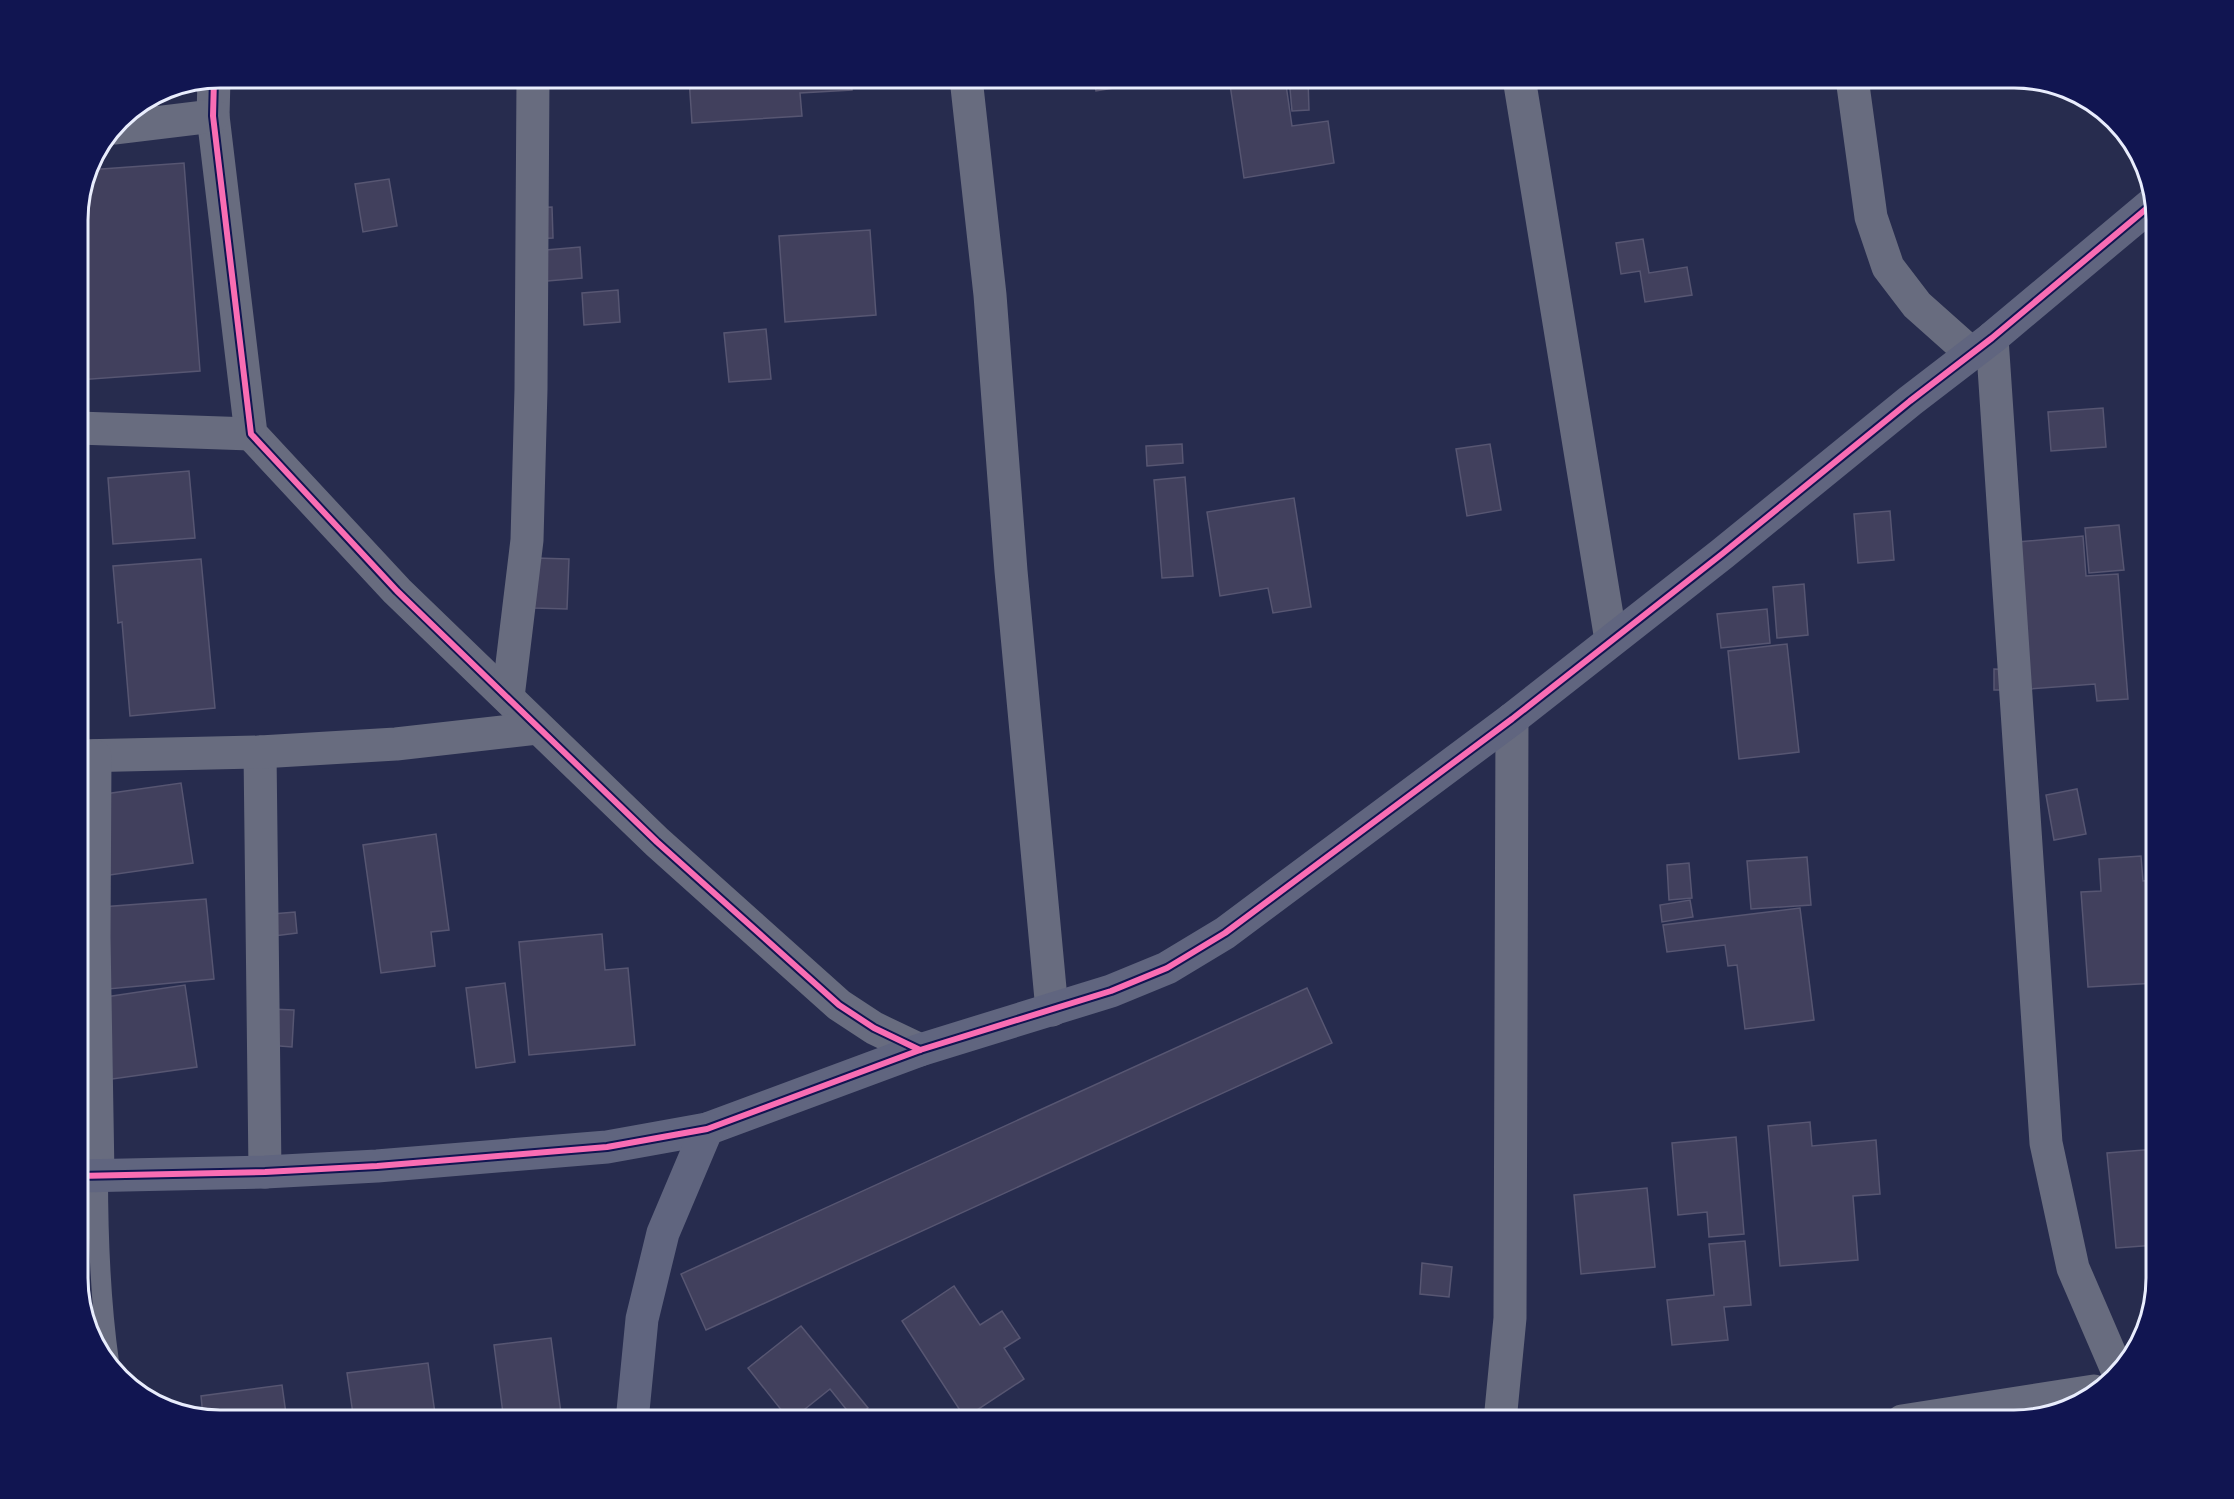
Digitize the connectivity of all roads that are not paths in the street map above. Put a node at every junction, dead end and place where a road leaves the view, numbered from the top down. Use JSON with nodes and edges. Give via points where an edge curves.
{"nodes":[{"id":1,"x":533,"y":88,"type":"edge"},
{"id":2,"x":967,"y":88,"type":"edge"},
{"id":3,"x":1521,"y":88,"type":"edge"},
{"id":4,"x":1853,"y":88,"type":"edge"},
{"id":5,"x":214,"y":89,"type":"edge"},
{"id":6,"x":213,"y":116,"type":"junction"},
{"id":7,"x":128,"y":126,"type":"edge"},
{"id":8,"x":2145,"y":210,"type":"edge"},
{"id":9,"x":1982,"y":346,"type":"junction"},
{"id":10,"x":89,"y":428,"type":"edge"},
{"id":11,"x":251,"y":434,"type":"junction"},
{"id":12,"x":1611,"y":640,"type":"junction"},
{"id":13,"x":508,"y":697,"type":"junction"},
{"id":14,"x":1512,"y":719,"type":"junction"},
{"id":15,"x":537,"y":728,"type":"junction"},
{"id":16,"x":260,"y":752,"type":"junction"},
{"id":17,"x":89,"y":756,"type":"edge"},
{"id":18,"x":89,"y":850,"type":"edge"},
{"id":19,"x":1053,"y":1010,"type":"junction"},
{"id":20,"x":920,"y":1050,"type":"junction"},
{"id":21,"x":707,"y":1129,"type":"junction"},
{"id":22,"x":89,"y":1136,"type":"edge"},
{"id":23,"x":265,"y":1172,"type":"junction"},
{"id":24,"x":89,"y":1176,"type":"edge"},
{"id":25,"x":89,"y":1184,"type":"edge"},
{"id":26,"x":107,"y":1345,"type":"edge"},
{"id":27,"x":2114,"y":1363,"type":"edge"},
{"id":28,"x":2078,"y":1394,"type":"edge"},
{"id":29,"x":633,"y":1410,"type":"edge"},
{"id":30,"x":1501,"y":1410,"type":"edge"},
{"id":31,"x":1972,"y":1410,"type":"edge"}],
"edges":[{"from":1,"to":13,"type":"street","via":[[527,540]]},
{"from":2,"to":19,"type":"street","via":[[990,295],[1011,571]]},
{"from":3,"to":12,"type":"street"},
{"from":4,"to":9,"type":"street","via":[[1871,217],[1888,267],[1917,305]]},
{"from":5,"to":6,"type":"street"},
{"from":6,"to":7,"type":"street"},
{"from":6,"to":11,"type":"street"},
{"from":8,"to":9,"type":"street"},
{"from":9,"to":12,"type":"street"},
{"from":9,"to":27,"type":"street","via":[[2046,1143],[2073,1268]]},
{"from":10,"to":11,"type":"street"},
{"from":11,"to":13,"type":"street","via":[[397,591]]},
{"from":12,"to":14,"type":"street"},
{"from":13,"to":15,"type":"street"},
{"from":14,"to":19,"type":"street","via":[[1225,933],[1167,968]]},
{"from":14,"to":30,"type":"street","via":[[1510,1318]]},
{"from":15,"to":16,"type":"street","via":[[396,744]]},
{"from":15,"to":20,"type":"street","via":[[839,1005],[874,1028]]},
{"from":16,"to":17,"type":"street"},
{"from":16,"to":23,"type":"street"},
{"from":18,"to":22,"type":"street","via":[[94,937]]},
{"from":19,"to":20,"type":"street"},
{"from":20,"to":21,"type":"street"},
{"from":21,"to":23,"type":"street","via":[[607,1147]]},
{"from":21,"to":29,"type":"street","via":[[663,1233],[642,1319]]},
{"from":23,"to":24,"type":"street"},
{"from":25,"to":26,"type":"lane"},
{"from":28,"to":31,"type":"street"}]}
